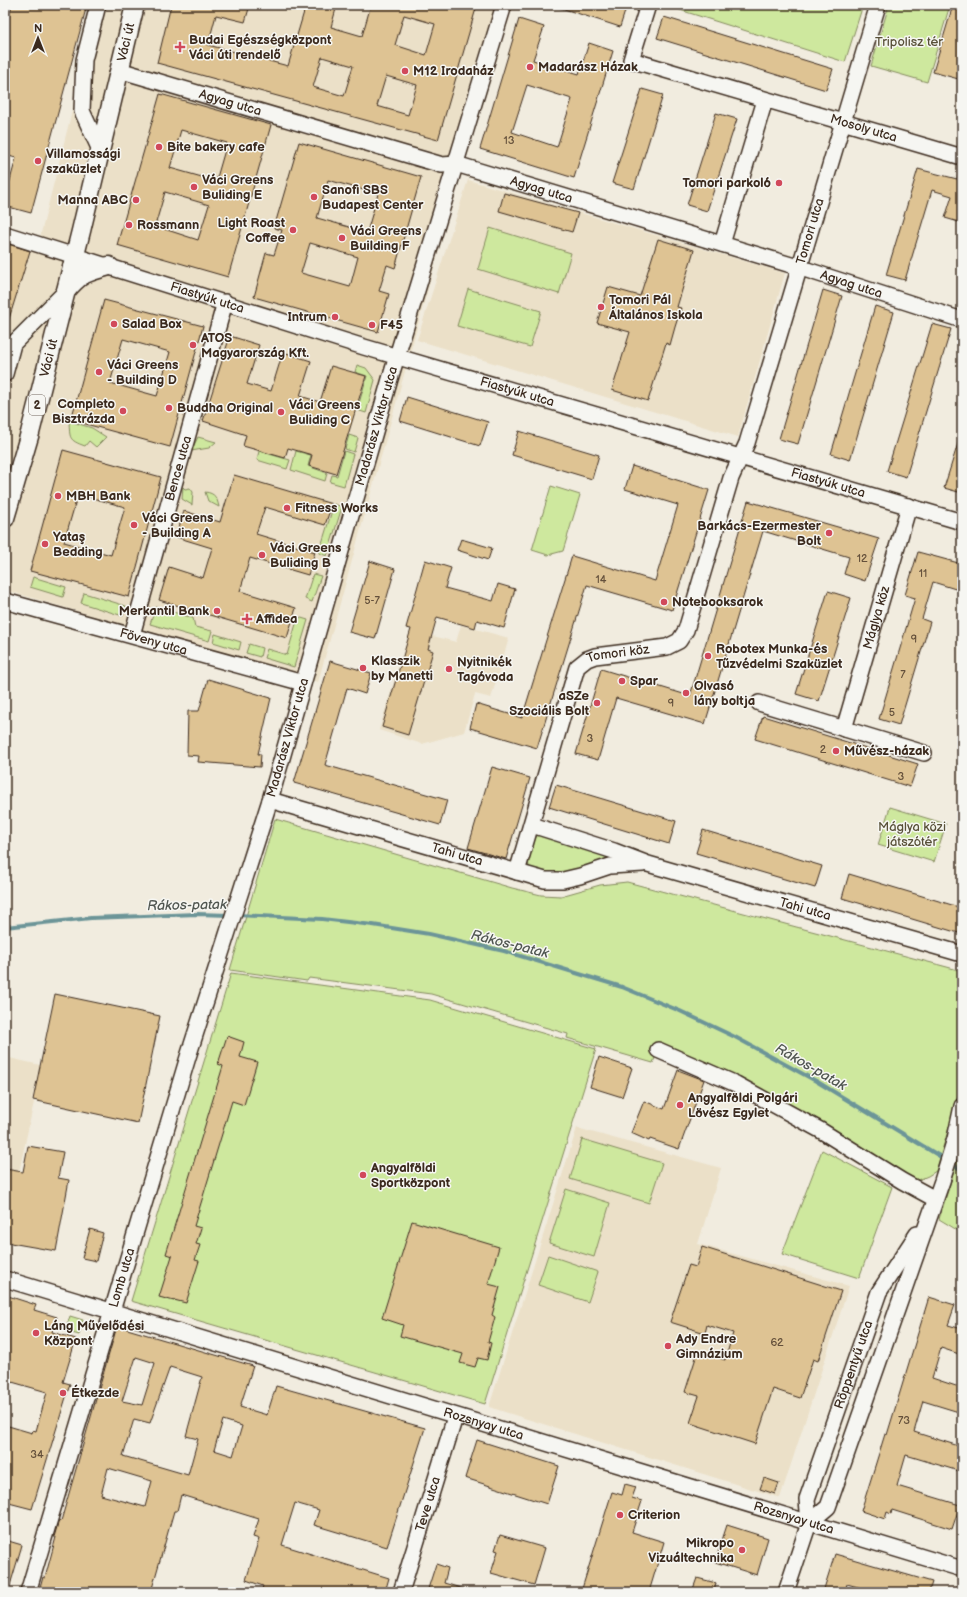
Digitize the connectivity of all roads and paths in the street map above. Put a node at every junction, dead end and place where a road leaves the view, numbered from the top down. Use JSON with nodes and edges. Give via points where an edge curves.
{"nodes":[{"id":1,"x":98,"y":5,"type":"edge"},
{"id":2,"x":135,"y":5,"type":"edge"},
{"id":3,"x":504,"y":5,"type":"edge"},
{"id":4,"x":648,"y":5,"type":"edge"},
{"id":5,"x":878,"y":5,"type":"edge"},
{"id":6,"x":119,"y":70,"type":"junction"},
{"id":7,"x":765,"y":100,"type":"junction"},
{"id":8,"x":843,"y":122,"type":"junction"},
{"id":9,"x":100,"y":150,"type":"junction"},
{"id":10,"x":962,"y":157,"type":"edge"},
{"id":11,"x":456,"y":164,"type":"junction"},
{"id":12,"x":5,"y":234,"type":"edge"},
{"id":13,"x":722,"y":244,"type":"junction"},
{"id":14,"x":75,"y":255,"type":"junction"},
{"id":15,"x":109,"y":266,"type":"junction"},
{"id":16,"x":801,"y":268,"type":"junction"},
{"id":17,"x":66,"y":291,"type":"junction"},
{"id":18,"x":225,"y":302,"type":"junction"},
{"id":19,"x":962,"y":320,"type":"edge"},
{"id":20,"x":364,"y":347,"type":"junction"},
{"id":21,"x":398,"y":356,"type":"junction"},
{"id":22,"x":5,"y":374,"type":"edge"},
{"id":23,"x":390,"y":379,"type":"junction"},
{"id":24,"x":741,"y":457,"type":"junction"},
{"id":25,"x":909,"y":506,"type":"junction"},
{"id":26,"x":5,"y":518,"type":"edge"},
{"id":27,"x":962,"y":522,"type":"edge"},
{"id":28,"x":5,"y":601,"type":"edge"},
{"id":29,"x":132,"y":635,"type":"junction"},
{"id":30,"x":303,"y":683,"type":"junction"},
{"id":31,"x":759,"y":703,"type":"dead end"},
{"id":32,"x":844,"y":729,"type":"junction"},
{"id":33,"x":924,"y":753,"type":"dead end"},
{"id":34,"x":270,"y":800,"type":"junction"},
{"id":35,"x":532,"y":825,"type":"junction"},
{"id":36,"x":648,"y":864,"type":"junction"},
{"id":37,"x":517,"y":872,"type":"junction"},
{"id":38,"x":962,"y":954,"type":"edge"},
{"id":39,"x":218,"y":963,"type":"joint"},
{"id":40,"x":658,"y":1050,"type":"dead end"},
{"id":41,"x":962,"y":1106,"type":"edge"},
{"id":42,"x":935,"y":1198,"type":"junction"},
{"id":43,"x":928,"y":1218,"type":"junction"},
{"id":44,"x":5,"y":1279,"type":"edge"},
{"id":45,"x":111,"y":1311,"type":"junction"},
{"id":46,"x":455,"y":1416,"type":"junction"},
{"id":47,"x":809,"y":1523,"type":"junction"},
{"id":48,"x":962,"y":1569,"type":"edge"},
{"id":49,"x":28,"y":1592,"type":"edge"},
{"id":50,"x":401,"y":1592,"type":"edge"},
{"id":51,"x":786,"y":1592,"type":"edge"}],
"edges":[{"from":1,"to":9,"type":"street","via":[[84,60],[82,112]]},
{"from":2,"to":6,"type":"main road","name":"Váci út","number":"2"},
{"from":3,"to":11,"type":"street","name":"Madarász Viktor utca"},
{"from":4,"to":7,"type":"street","name":"Mosoly utca","via":[[631,60]]},
{"from":5,"to":8,"type":"street","name":"Tomori utca"},
{"from":6,"to":9,"type":"main road","name":"Váci út","number":"2"},
{"from":6,"to":11,"type":"street","name":"Agyag utca","via":[[442,165]]},
{"from":7,"to":8,"type":"street","name":"Mosoly utca"},
{"from":7,"to":13,"type":"street"},
{"from":8,"to":10,"type":"street","name":"Mosoly utca"},
{"from":8,"to":16,"type":"street","name":"Tomori utca"},
{"from":9,"to":14,"type":"main road","name":"Váci út","number":"2"},
{"from":11,"to":13,"type":"street","name":"Agyag utca"},
{"from":11,"to":21,"type":"street","name":"Madarász Viktor utca"},
{"from":12,"to":14,"type":"street","name":"Fiastyúk utca"},
{"from":13,"to":16,"type":"street","name":"Agyag utca"},
{"from":14,"to":15,"type":"street","name":"Fiastyúk utca"},
{"from":14,"to":17,"type":"main road","name":"Váci út","number":"2"},
{"from":15,"to":17,"type":"main road","via":[[91,270],[77,277]]},
{"from":15,"to":18,"type":"street","name":"Fiastyúk utca"},
{"from":16,"to":19,"type":"street","name":"Agyag utca"},
{"from":16,"to":24,"type":"street","name":"Tomori utca","via":[[748,443]]},
{"from":17,"to":22,"type":"street","name":"Váci út","via":[[13,344]]},
{"from":17,"to":26,"type":"main road","name":"Váci út","number":"2","via":[[30,433]]},
{"from":18,"to":20,"type":"street","name":"Fiastyúk utca"},
{"from":18,"to":29,"type":"street","name":"Bence utca"},
{"from":20,"to":21,"type":"street","name":"Fiastyúk utca"},
{"from":20,"to":23,"type":"street","via":[[380,360]]},
{"from":21,"to":23,"type":"street","name":"Madarász Viktor utca"},
{"from":21,"to":24,"type":"street","name":"Fiastyúk utca"},
{"from":23,"to":30,"type":"street","name":"Madarász Viktor utca"},
{"from":24,"to":25,"type":"street","name":"Fiastyúk utca"},
{"from":24,"to":35,"type":"street","name":"Tomori köz","via":[[731,478],[686,630],[679,641],[667,647],[595,656],[577,667]]},
{"from":25,"to":27,"type":"street","name":"Fiastyúk utca"},
{"from":25,"to":32,"type":"street","name":"Máglya köz"},
{"from":28,"to":29,"type":"street","name":"Föveny utca"},
{"from":29,"to":30,"type":"street","name":"Föveny utca"},
{"from":30,"to":34,"type":"street","name":"Madarász Viktor utca"},
{"from":31,"to":32,"type":"street"},
{"from":32,"to":33,"type":"street"},
{"from":34,"to":37,"type":"street","name":"Tahi utca"},
{"from":34,"to":39,"type":"street","name":"Madarász Viktor utca"},
{"from":35,"to":36,"type":"street","name":"Tahi utca"},
{"from":35,"to":37,"type":"street","name":"Tomori köz"},
{"from":36,"to":37,"type":"street","name":"Tahi utca","via":[[610,866],[562,880],[545,880]]},
{"from":36,"to":38,"type":"street","name":"Tahi utca"},
{"from":39,"to":45,"type":"street","name":"Lomb utca"},
{"from":40,"to":42,"type":"street","via":[[736,1084]]},
{"from":41,"to":42,"type":"street","name":"Röppentyű utca","via":[[955,1139]]},
{"from":42,"to":43,"type":"street","name":"Röppentyű utca"},
{"from":43,"to":47,"type":"street","name":"Röppentyű utca","via":[[828,1507]]},
{"from":43,"to":47,"type":"street","name":"Röppentyű utca","via":[[879,1292],[807,1499]]},
{"from":44,"to":45,"type":"street","name":"Rozsnyay utca"},
{"from":45,"to":46,"type":"street","name":"Rozsnyay utca"},
{"from":45,"to":49,"type":"street","name":"Lomb utca"},
{"from":46,"to":47,"type":"street","name":"Rozsnyay utca"},
{"from":46,"to":50,"type":"street","name":"Teve utca"},
{"from":47,"to":48,"type":"street","name":"Rozsnyay utca"},
{"from":47,"to":51,"type":"street","name":"Röppentyű utca"}]}
